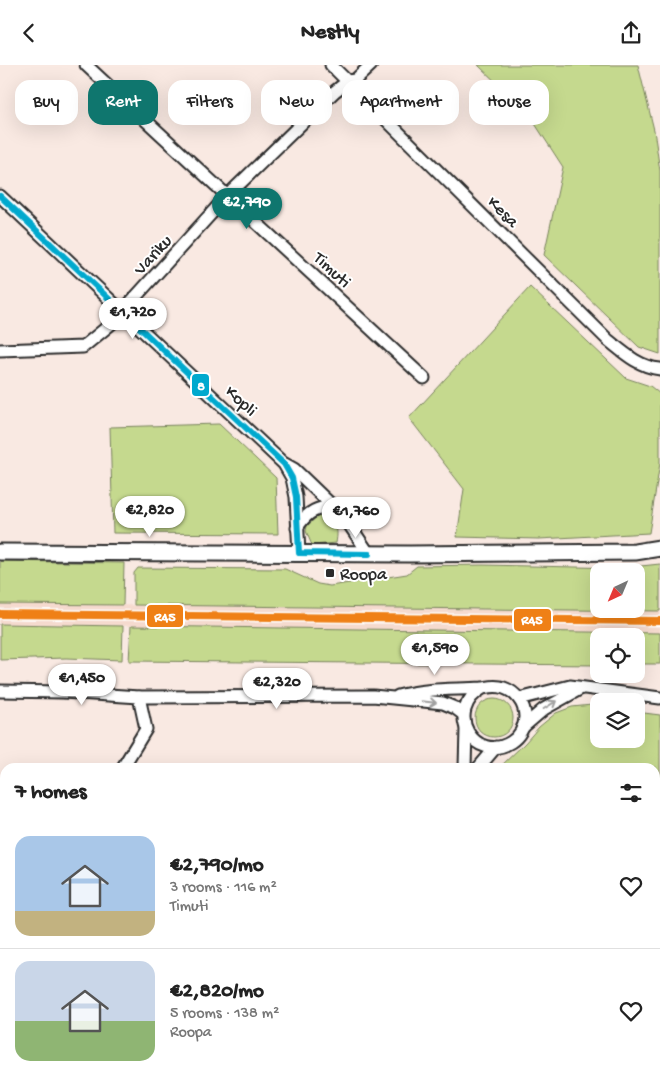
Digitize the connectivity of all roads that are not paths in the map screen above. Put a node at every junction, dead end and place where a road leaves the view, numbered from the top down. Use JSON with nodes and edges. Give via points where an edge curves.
{"nodes":[{"id":1,"x":86,"y":65,"type":"edge"},
{"id":2,"x":332,"y":65,"type":"edge"},
{"id":3,"x":371,"y":65,"type":"edge"},
{"id":4,"x":347,"y":80,"type":"edge"},
{"id":5,"x":356,"y":80,"type":"edge"},
{"id":6,"x":342,"y":86,"type":"edge"},
{"id":7,"x":392,"y":125,"type":"edge"},
{"id":8,"x":228,"y":195,"type":"junction"},
{"id":9,"x":0,"y":196,"type":"edge"},
{"id":10,"x":122,"y":312,"type":"junction"},
{"id":11,"x":0,"y":350,"type":"edge"},
{"id":12,"x":660,"y":369,"type":"edge"},
{"id":13,"x":424,"y":378,"type":"dead end"},
{"id":14,"x":284,"y":464,"type":"junction"},
{"id":15,"x":345,"y":518,"type":"junction"},
{"id":16,"x":297,"y":527,"type":"junction"},
{"id":17,"x":660,"y":548,"type":"edge"},
{"id":18,"x":0,"y":552,"type":"edge"},
{"id":19,"x":299,"y":553,"type":"junction"},
{"id":20,"x":369,"y":554,"type":"junction"},
{"id":21,"x":483,"y":688,"type":"junction"},
{"id":22,"x":580,"y":689,"type":"junction"},
{"id":23,"x":0,"y":691,"type":"edge"},
{"id":24,"x":139,"y":697,"type":"junction"},
{"id":25,"x":391,"y":697,"type":"junction"},
{"id":26,"x":660,"y":698,"type":"edge"},
{"id":27,"x":519,"y":699,"type":"junction"},
{"id":28,"x":463,"y":715,"type":"junction"},
{"id":29,"x":523,"y":727,"type":"junction"},
{"id":30,"x":466,"y":729,"type":"junction"},
{"id":31,"x":496,"y":747,"type":"junction"},
{"id":32,"x":125,"y":763,"type":"edge"},
{"id":33,"x":465,"y":763,"type":"edge"},
{"id":34,"x":482,"y":763,"type":"edge"}],
"edges":[{"from":1,"to":8,"type":"street","name":"Timuti"},
{"from":2,"to":4,"type":"street","name":"Kesa"},
{"from":3,"to":5,"type":"street","name":"Variku"},
{"from":6,"to":8,"type":"street","name":"Variku"},
{"from":7,"to":12,"type":"street","name":"Kesa","via":[[608,340],[632,360]]},
{"from":8,"to":10,"type":"street","name":"Variku"},
{"from":8,"to":13,"type":"street","name":"Timuti"},
{"from":9,"to":10,"type":"street","name":"Kopli"},
{"from":10,"to":11,"type":"street","name":"Variku","via":[[83,347]]},
{"from":10,"to":14,"type":"street","name":"Kopli"},
{"from":14,"to":15,"type":"street","via":[[294,469]]},
{"from":14,"to":16,"type":"street","name":"Kopli","via":[[292,478]]},
{"from":15,"to":16,"type":"street","via":[[322,507],[305,516]]},
{"from":15,"to":20,"type":"street"},
{"from":16,"to":19,"type":"street","name":"Kopli"},
{"from":17,"to":20,"type":"street","via":[[635,552]]},
{"from":18,"to":19,"type":"street"},
{"from":19,"to":20,"type":"street"},
{"from":21,"to":25,"type":"street","via":[[430,690]]},
{"from":21,"to":27,"type":"street","via":[[503,687]]},
{"from":21,"to":28,"type":"street","via":[[469,698]]},
{"from":22,"to":26,"type":"street"},
{"from":22,"to":27,"type":"street","via":[[570,686]]},
{"from":29,"to":22,"type":"street","one_way":true,"via":[[544,709]]},
{"from":23,"to":24,"type":"street"},
{"from":24,"to":25,"type":"street"},
{"from":24,"to":32,"type":"street","via":[[146,729]]},
{"from":25,"to":28,"type":"street","one_way":true,"via":[[443,703],[455,707]]},
{"from":27,"to":29,"type":"street","via":[[524,708]]},
{"from":28,"to":30,"type":"street"},
{"from":29,"to":31,"type":"street","via":[[512,741]]},
{"from":30,"to":31,"type":"street","via":[[478,743]]},
{"from":30,"to":33,"type":"street"},
{"from":31,"to":34,"type":"street"}]}
